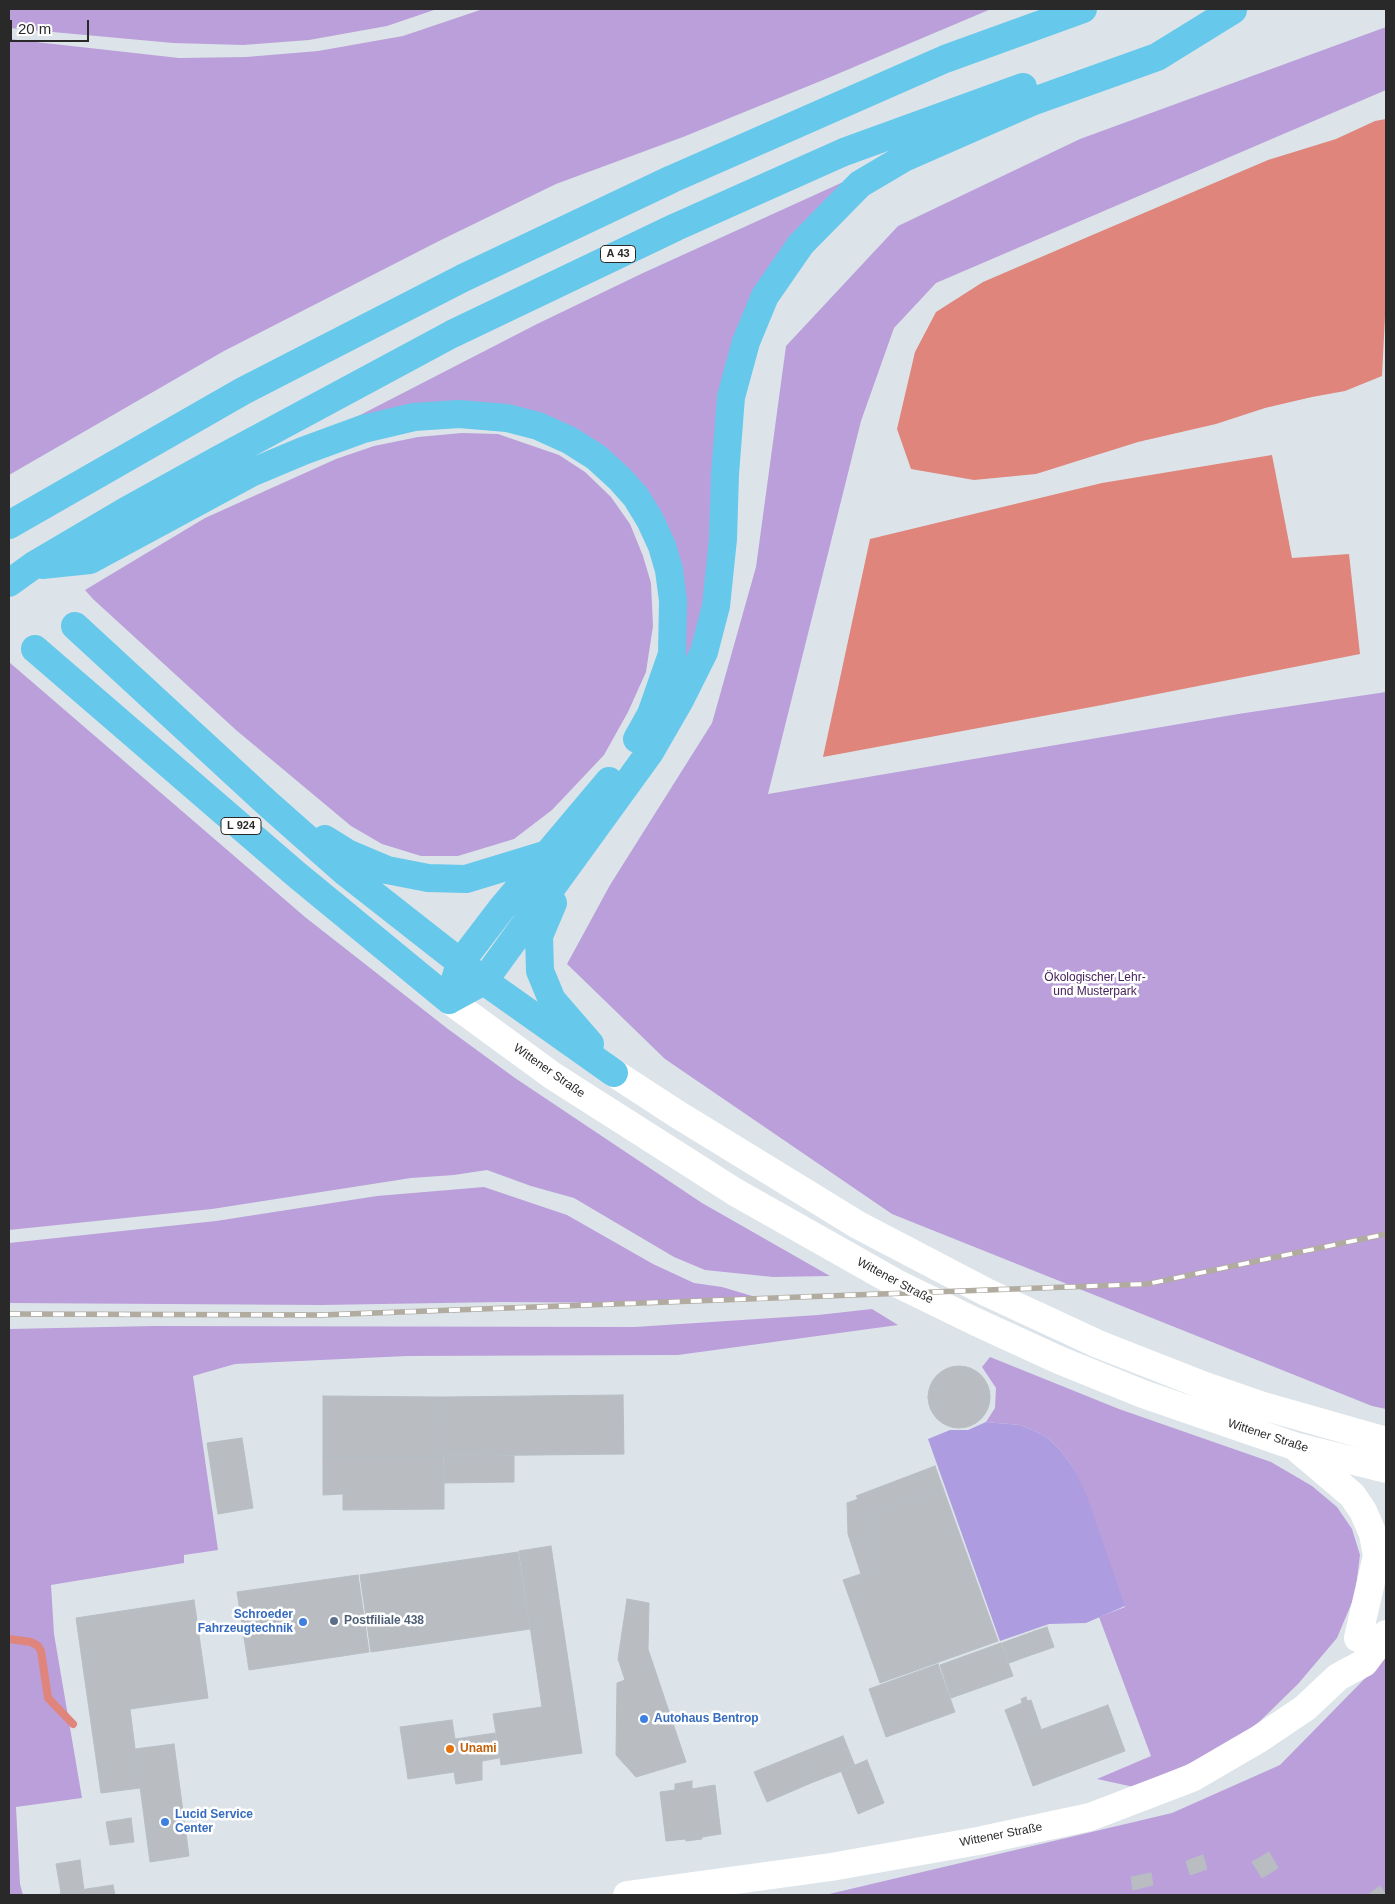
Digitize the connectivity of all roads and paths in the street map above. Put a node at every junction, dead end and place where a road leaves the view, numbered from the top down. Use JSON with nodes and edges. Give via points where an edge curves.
{"nodes":[{"id":1,"x":1083,"y":9,"type":"edge"},
{"id":2,"x":1235,"y":10,"type":"edge"},
{"id":3,"x":13,"y":521,"type":"edge"},
{"id":4,"x":34,"y":565,"type":"junction"},
{"id":5,"x":9,"y":582,"type":"edge"},
{"id":6,"x":75,"y":626,"type":"dead end"},
{"id":7,"x":35,"y":649,"type":"dead end"},
{"id":8,"x":267,"y":803,"type":"junction"},
{"id":9,"x":558,"y":861,"type":"junction"},
{"id":10,"x":460,"y":962,"type":"junction"},
{"id":11,"x":484,"y":982,"type":"junction"},
{"id":12,"x":449,"y":1000,"type":"junction"},
{"id":13,"x":614,"y":1072,"type":"junction"},
{"id":14,"x":1386,"y":1441,"type":"edge"},
{"id":15,"x":1294,"y":1446,"type":"junction"},
{"id":16,"x":1386,"y":1469,"type":"edge"},
{"id":17,"x":1386,"y":1584,"type":"edge"},
{"id":18,"x":1386,"y":1634,"type":"edge"},
{"id":19,"x":1358,"y":1638,"type":"junction"},
{"id":20,"x":1338,"y":1677,"type":"junction"},
{"id":21,"x":627,"y":1895,"type":"edge"}],
"edges":[{"from":1,"to":3,"type":"highway","via":[[945,59],[672,180],[463,278],[243,391]]},
{"from":2,"to":4,"type":"highway","number":"A 43","via":[[844,152],[676,227],[452,334],[216,460]]},
{"from":2,"to":9,"type":"highway","via":[[1157,57],[1034,101],[904,158],[860,184],[800,244],[764,296],[746,342],[731,397],[716,606],[704,652],[650,752]]},
{"from":4,"to":5,"type":"highway","number":"A 43"},
{"from":4,"to":9,"type":"highway","via":[[90,560],[253,472],[363,429],[414,417],[459,414],[507,418],[538,426],[569,440],[596,457],[620,479],[650,520],[669,570],[673,601],[672,654],[651,714]]},
{"from":6,"to":8,"type":"highway","number":"L 924"},
{"from":7,"to":12,"type":"highway","number":"L 924","via":[[298,876]]},
{"from":8,"to":9,"type":"highway","via":[[349,854],[387,870],[428,878],[466,879]]},
{"from":8,"to":10,"type":"highway","number":"L 924","via":[[345,872]]},
{"from":9,"to":10,"type":"highway"},
{"from":9,"to":11,"type":"highway"},
{"from":9,"to":13,"type":"highway","via":[[539,936],[540,971],[552,1000]]},
{"from":10,"to":11,"type":"highway","number":"L 924"},
{"from":10,"to":12,"type":"highway"},
{"from":11,"to":12,"type":"highway"},
{"from":11,"to":13,"type":"highway","number":"L 924"},
{"from":12,"to":15,"type":"main road","name":"Wittener Straße","number":"L 924","via":[[553,1076],[735,1192],[896,1283],[1059,1360],[1143,1394]]},
{"from":13,"to":14,"type":"main road","number":"L 924","via":[[841,1215],[922,1260],[1040,1318],[1205,1386]]},
{"from":15,"to":16,"type":"main road","name":"Wittener Straße","number":"L 924"},
{"from":15,"to":19,"type":"main road","number":"L 924","via":[[1352,1494],[1373,1534],[1376,1556]]},
{"from":17,"to":19,"type":"main road","name":"Wittener Straße","number":"L 924"},
{"from":18,"to":20,"type":"main road","name":"Wittener Straße","number":"L 924","via":[[1364,1663]]},
{"from":19,"to":20,"type":"main road","name":"Wittener Straße","number":"L 924"},
{"from":20,"to":21,"type":"main road","name":"Wittener Straße","number":"L 924","via":[[1305,1708],[1218,1764],[1185,1781],[1090,1817],[831,1867]]}]}
